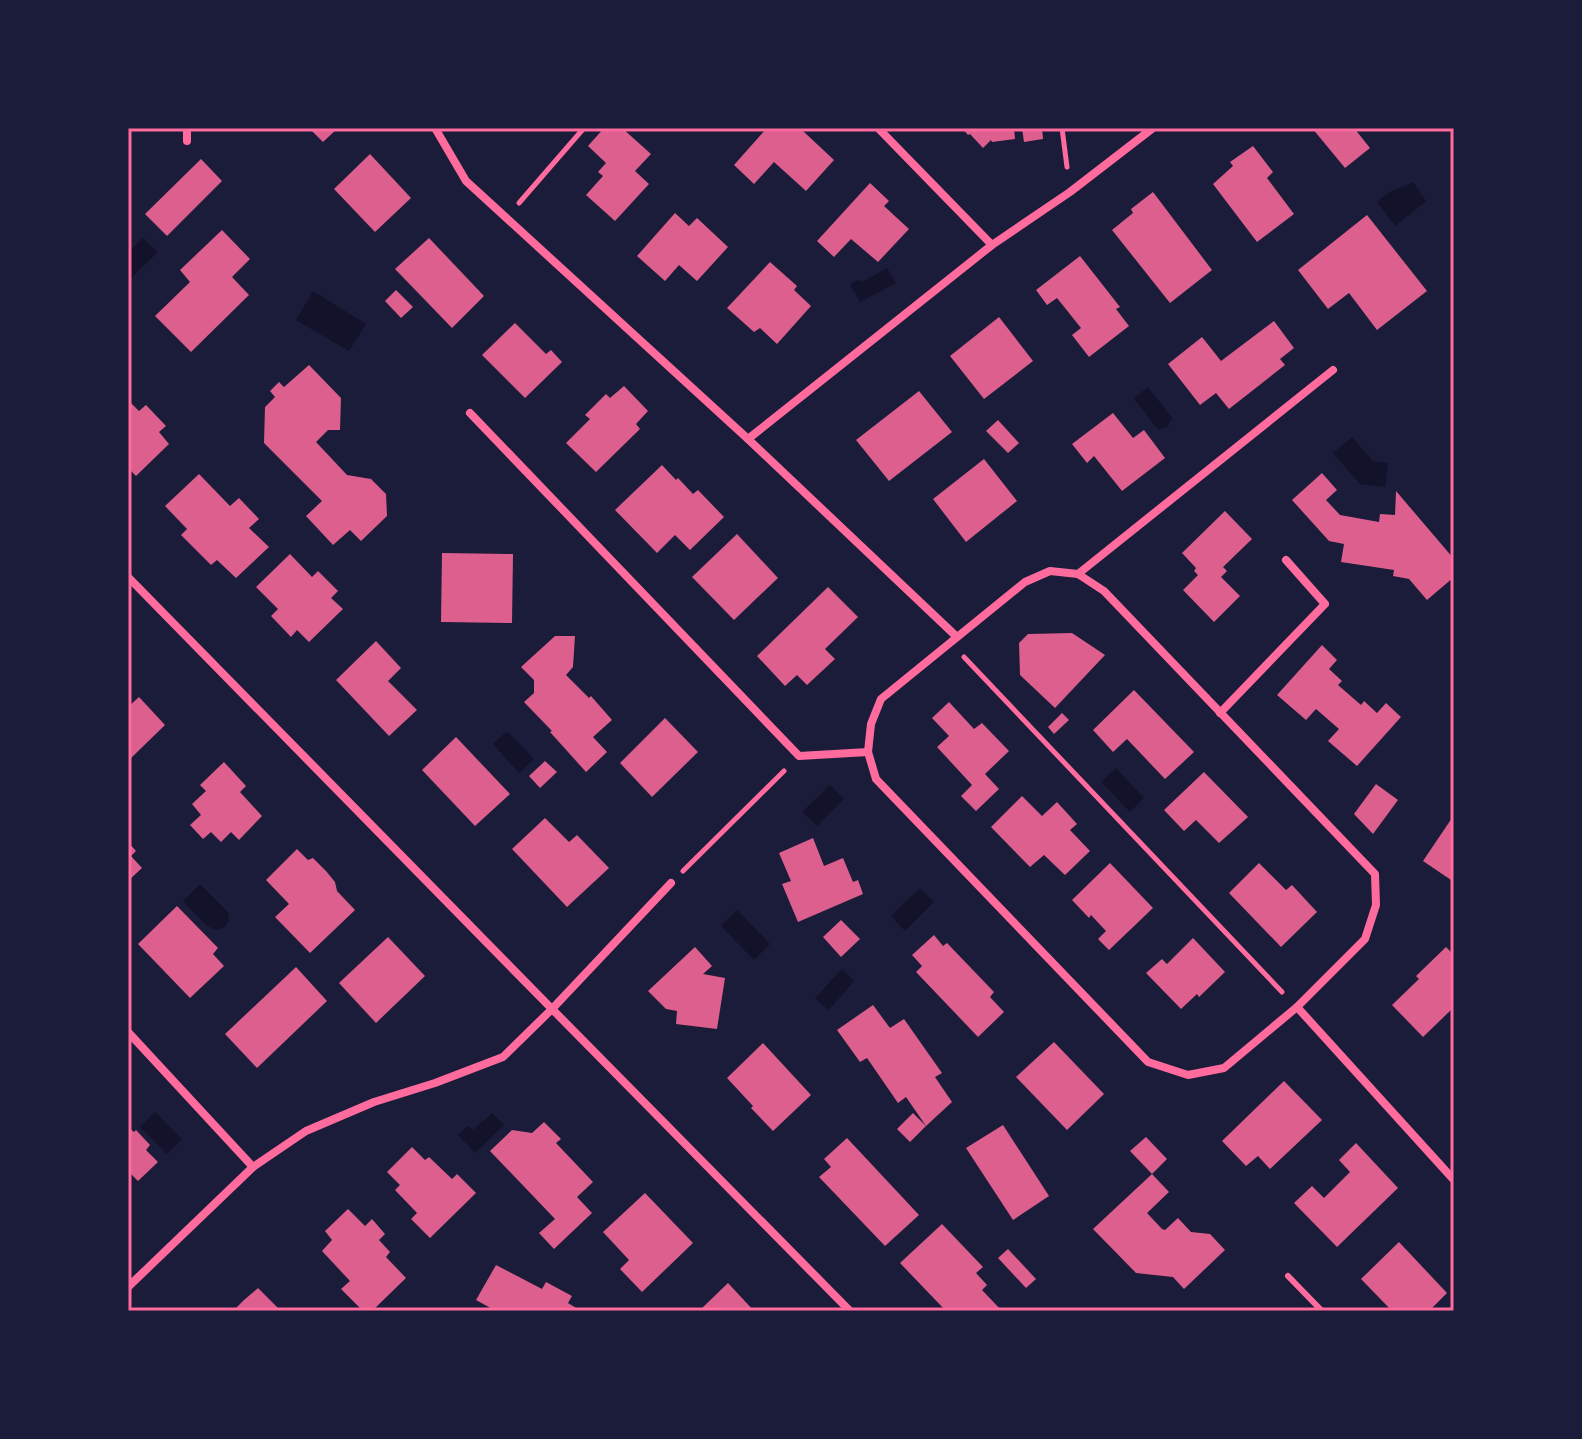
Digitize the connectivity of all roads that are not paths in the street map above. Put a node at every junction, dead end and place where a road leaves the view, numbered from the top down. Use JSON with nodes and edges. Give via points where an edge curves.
{"nodes":[{"id":1,"x":187,"y":128,"type":"edge"},
{"id":2,"x":435,"y":128,"type":"edge"},
{"id":3,"x":878,"y":128,"type":"edge"},
{"id":4,"x":1153,"y":128,"type":"edge"},
{"id":5,"x":187,"y":141,"type":"dead end"},
{"id":6,"x":992,"y":245,"type":"junction"},
{"id":7,"x":1333,"y":370,"type":"dead end"},
{"id":8,"x":470,"y":413,"type":"dead end"},
{"id":9,"x":748,"y":439,"type":"junction"},
{"id":10,"x":1286,"y":560,"type":"dead end"},
{"id":11,"x":1078,"y":574,"type":"junction"},
{"id":12,"x":128,"y":577,"type":"edge"},
{"id":13,"x":957,"y":637,"type":"junction"},
{"id":14,"x":1220,"y":713,"type":"junction"},
{"id":15,"x":868,"y":752,"type":"junction"},
{"id":16,"x":671,"y":883,"type":"road end"},
{"id":17,"x":1297,"y":1007,"type":"junction"},
{"id":18,"x":552,"y":1009,"type":"junction"},
{"id":19,"x":128,"y":1032,"type":"edge"},
{"id":20,"x":253,"y":1167,"type":"junction"},
{"id":21,"x":1454,"y":1180,"type":"edge"},
{"id":22,"x":1288,"y":1276,"type":"dead end"},
{"id":23,"x":128,"y":1287,"type":"edge"},
{"id":24,"x":850,"y":1311,"type":"edge"},
{"id":25,"x":1322,"y":1311,"type":"edge"}],
"edges":[{"from":1,"to":5,"type":"street"},
{"from":2,"to":9,"type":"street","via":[[466,181]]},
{"from":3,"to":6,"type":"street"},
{"from":4,"to":6,"type":"street"},
{"from":6,"to":9,"type":"street"},
{"from":7,"to":11,"type":"street"},
{"from":8,"to":15,"type":"street","via":[[799,756]]},
{"from":9,"to":13,"type":"street"},
{"from":10,"to":14,"type":"street","via":[[1325,604]]},
{"from":11,"to":13,"type":"street","via":[[1050,571],[1025,582]]},
{"from":11,"to":14,"type":"street","via":[[1104,591]]},
{"from":12,"to":18,"type":"street"},
{"from":13,"to":15,"type":"street","via":[[881,699]]},
{"from":14,"to":17,"type":"street","via":[[1375,874],[1376,905],[1365,939]]},
{"from":15,"to":17,"type":"street","via":[[876,779],[1148,1062],[1188,1075],[1224,1068]]},
{"from":16,"to":18,"type":"street"},
{"from":17,"to":21,"type":"street"},
{"from":18,"to":20,"type":"street","via":[[503,1057],[306,1131]]},
{"from":18,"to":24,"type":"street"},
{"from":19,"to":20,"type":"street"},
{"from":20,"to":23,"type":"street"},
{"from":22,"to":25,"type":"lane"}]}
